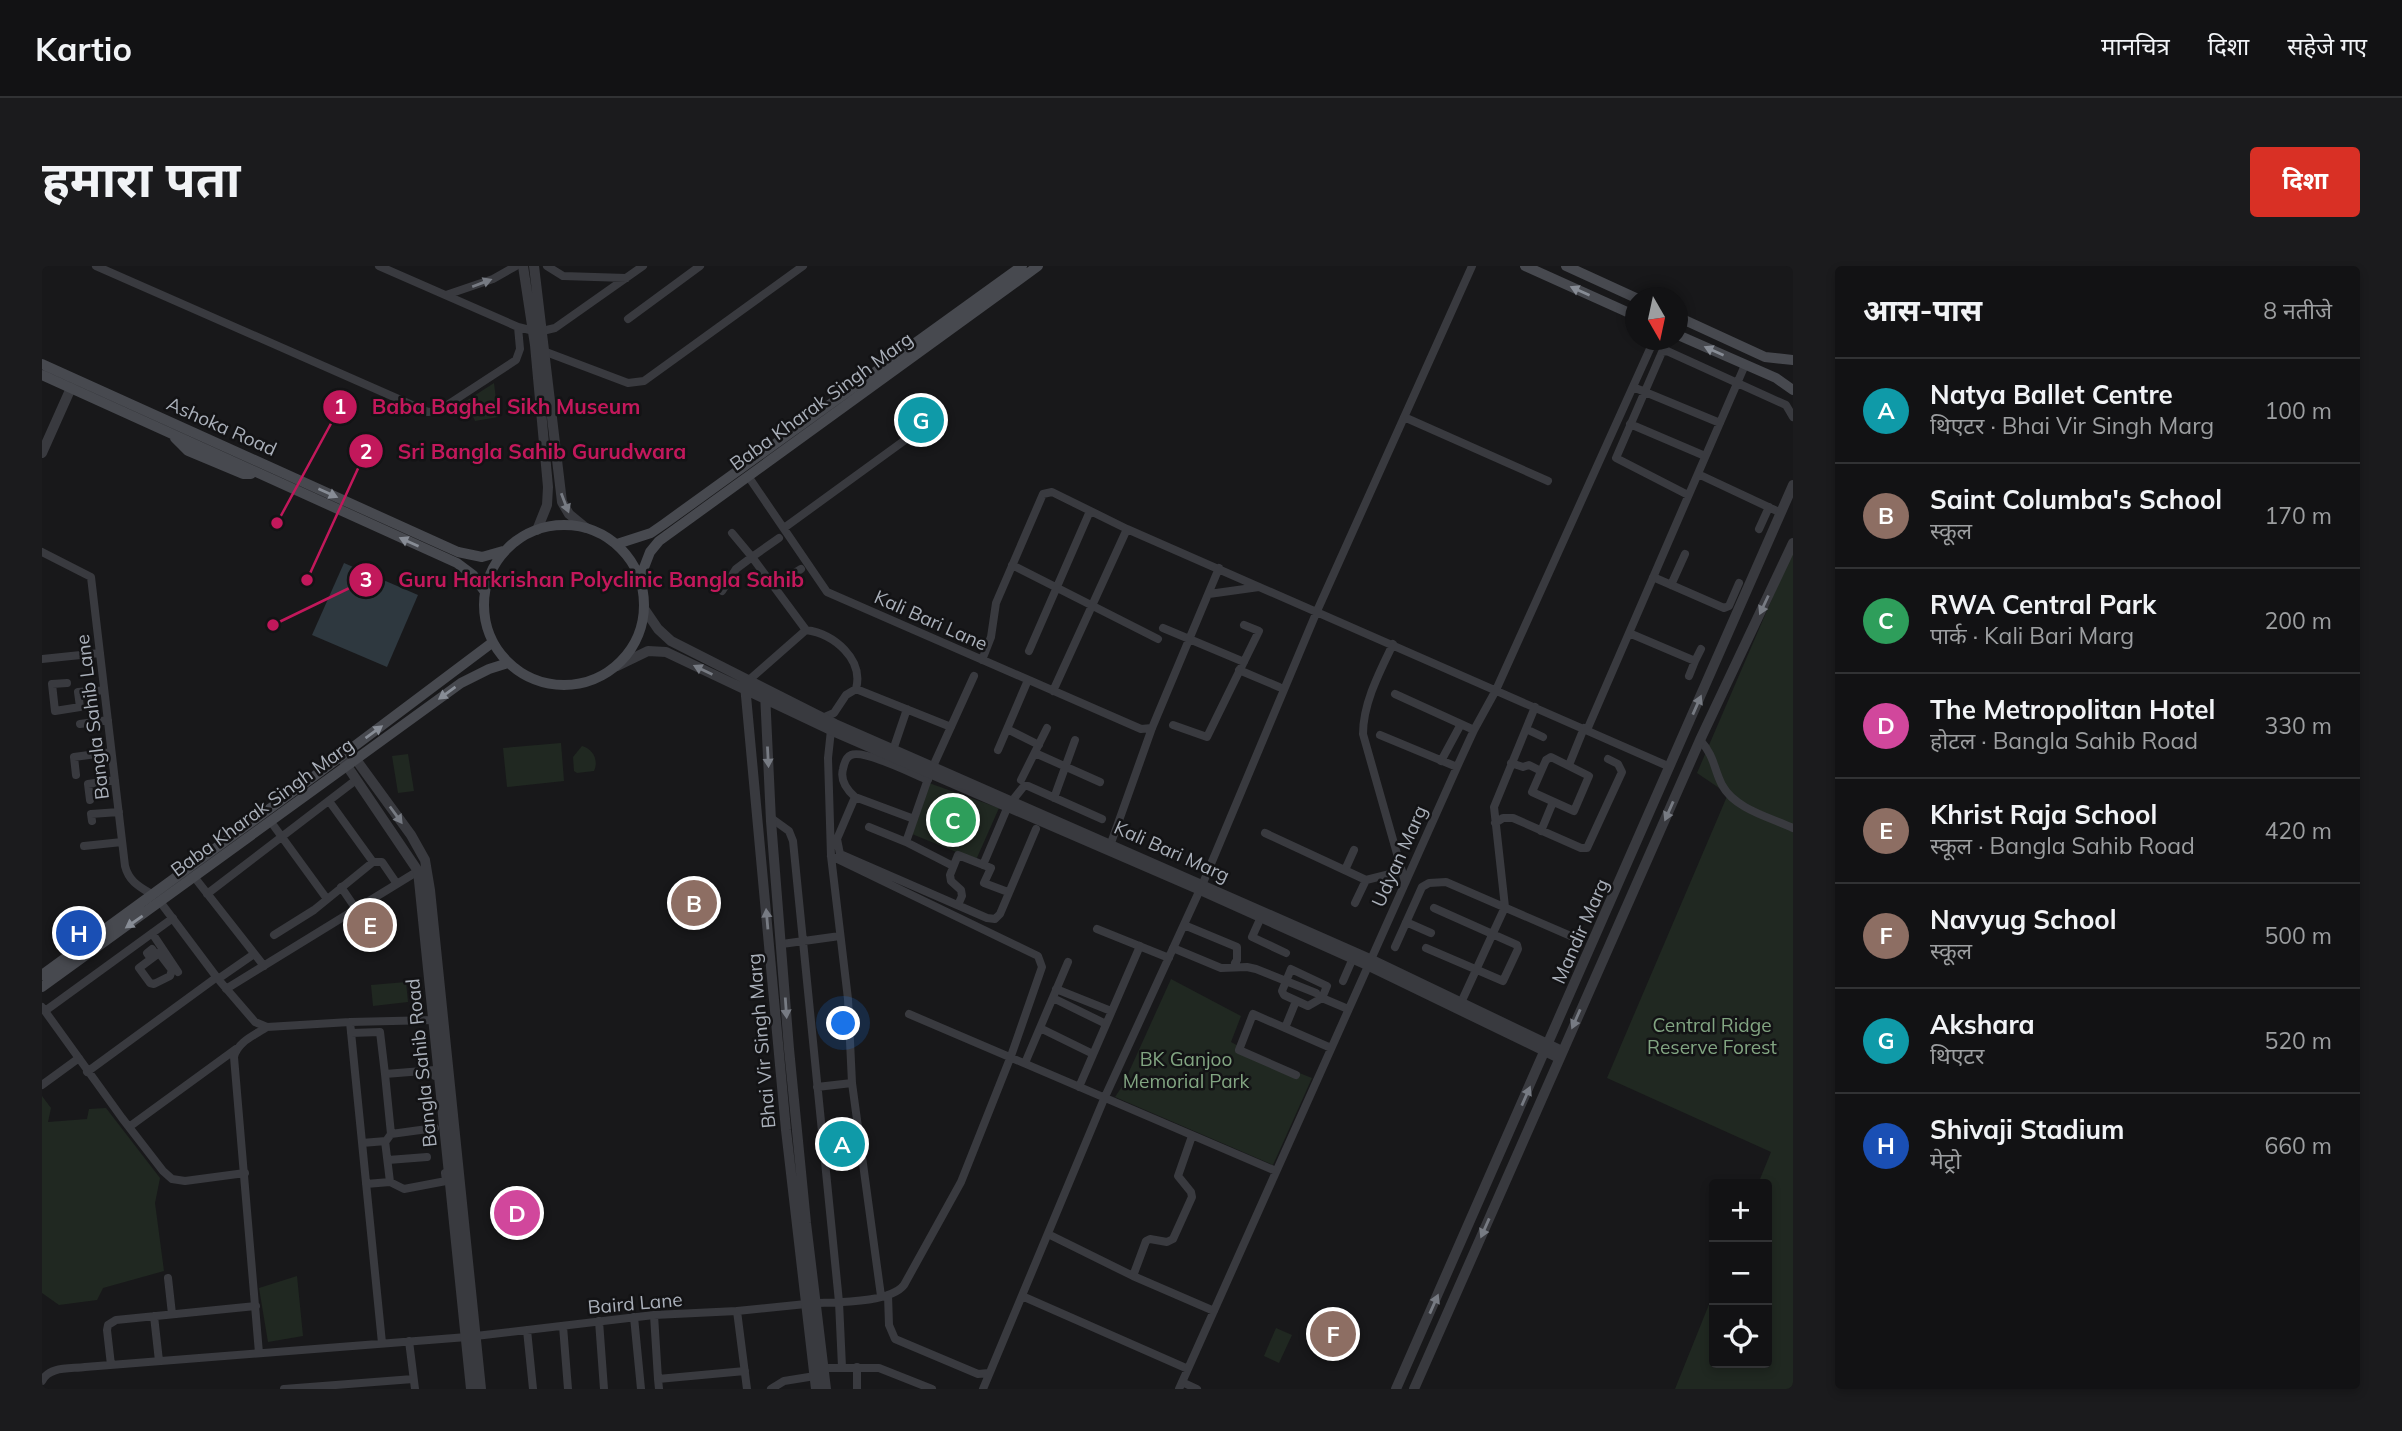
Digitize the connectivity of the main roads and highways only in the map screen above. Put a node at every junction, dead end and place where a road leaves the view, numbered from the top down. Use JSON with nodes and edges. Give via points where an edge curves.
{"nodes":[{"id":1,"x":1022,"y":266,"type":"edge"},
{"id":2,"x":1038,"y":266,"type":"edge"},
{"id":3,"x":1525,"y":266,"type":"edge"},
{"id":4,"x":1566,"y":266,"type":"edge"},
{"id":5,"x":1625,"y":293,"type":"edge"},
{"id":6,"x":1625,"y":311,"type":"edge"},
{"id":7,"x":1688,"y":322,"type":"edge"},
{"id":8,"x":1688,"y":339,"type":"edge"},
{"id":9,"x":1793,"y":360,"type":"edge"},
{"id":10,"x":42,"y":364,"type":"edge"},
{"id":11,"x":42,"y":375,"type":"edge"},
{"id":12,"x":1793,"y":390,"type":"edge"},
{"id":13,"x":617,"y":544,"type":"junction"},
{"id":14,"x":506,"y":550,"type":"junction"},
{"id":15,"x":640,"y":578,"type":"junction"},
{"id":16,"x":485,"y":592,"type":"junction"},
{"id":17,"x":492,"y":642,"type":"junction"},
{"id":18,"x":508,"y":663,"type":"junction"},
{"id":19,"x":349,"y":758,"type":"junction"},
{"id":20,"x":157,"y":899,"type":"junction"},
{"id":21,"x":42,"y":975,"type":"edge"},
{"id":22,"x":42,"y":988,"type":"edge"}],
"edges":[{"from":1,"to":13,"type":"main road","name":"Baba Kharak Singh Marg","via":[[651,533]]},
{"from":2,"to":15,"type":"main road","name":"Baba Kharak Singh Marg","via":[[659,541]]},
{"from":6,"to":3,"type":"main road","one_way":true},
{"from":4,"to":5,"type":"main road"},
{"from":7,"to":9,"type":"main road","via":[[1766,357]]},
{"from":12,"to":8,"type":"main road","one_way":true},
{"from":10,"to":14,"type":"main road","name":"Ashoka Road","one_way":true,"via":[[458,552],[482,557]]},
{"from":16,"to":11,"type":"main road","name":"Ashoka Road","one_way":true,"via":[[457,563],[261,474],[243,474],[188,451],[170,433]]},
{"from":13,"to":14,"type":"main road","via":[[586,528],[566,525],[537,530]]},
{"from":13,"to":15,"type":"main road"},
{"from":14,"to":16,"type":"main road","via":[[492,569]]},
{"from":15,"to":18,"type":"main road","via":[[645,610],[638,638],[625,658],[607,673],[586,683],[550,684],[527,677]]},
{"from":16,"to":17,"type":"main road","via":[[484,618]]},
{"from":17,"to":18,"type":"main road"},
{"from":19,"to":17,"type":"main road","name":"Baba Kharak Singh Marg","one_way":true},
{"from":18,"to":19,"type":"main road","name":"Baba Kharak Singh Marg","one_way":true,"via":[[461,683]]},
{"from":19,"to":20,"type":"main road","name":"Baba Kharak Singh Marg"},
{"from":19,"to":20,"type":"main road","name":"Baba Kharak Singh Marg","via":[[195,878]]},
{"from":20,"to":21,"type":"main road","name":"Baba Kharak Singh Marg"},
{"from":20,"to":22,"type":"main road","name":"Baba Kharak Singh Marg","one_way":true}]}
